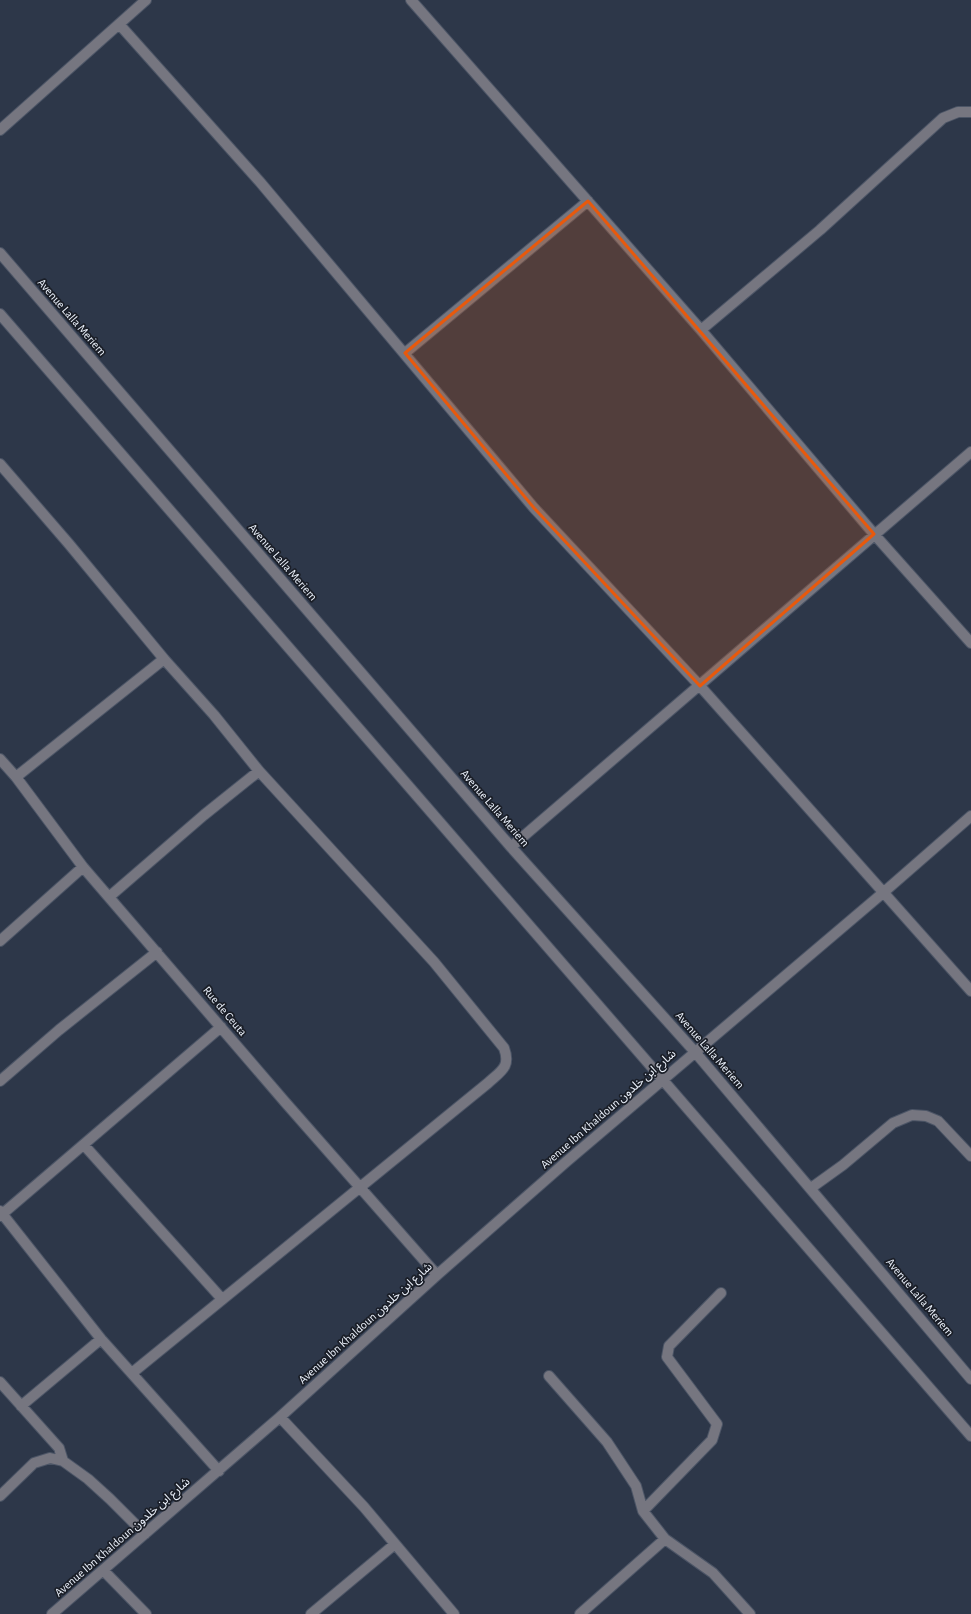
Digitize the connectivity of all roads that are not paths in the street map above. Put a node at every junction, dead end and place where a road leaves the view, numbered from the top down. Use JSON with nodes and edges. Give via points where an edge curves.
{"nodes":[{"id":1,"x":146,"y":0,"type":"edge"},
{"id":2,"x":411,"y":0,"type":"edge"},
{"id":3,"x":119,"y":24,"type":"junction"},
{"id":4,"x":971,"y":112,"type":"edge"},
{"id":5,"x":0,"y":130,"type":"edge"},
{"id":6,"x":588,"y":201,"type":"junction"},
{"id":7,"x":0,"y":253,"type":"edge"},
{"id":8,"x":0,"y":314,"type":"edge"},
{"id":9,"x":701,"y":330,"type":"junction"},
{"id":10,"x":405,"y":354,"type":"junction"},
{"id":11,"x":971,"y":452,"type":"edge"},
{"id":12,"x":0,"y":464,"type":"edge"},
{"id":13,"x":874,"y":534,"type":"junction"},
{"id":14,"x":971,"y":643,"type":"edge"},
{"id":15,"x":164,"y":659,"type":"junction"},
{"id":16,"x":700,"y":686,"type":"junction"},
{"id":17,"x":0,"y":759,"type":"edge"},
{"id":18,"x":259,"y":771,"type":"junction"},
{"id":19,"x":16,"y":777,"type":"junction"},
{"id":20,"x":971,"y":816,"type":"edge"},
{"id":21,"x":511,"y":847,"type":"junction"},
{"id":22,"x":83,"y":867,"type":"junction"},
{"id":23,"x":884,"y":892,"type":"junction"},
{"id":24,"x":108,"y":897,"type":"junction"},
{"id":25,"x":0,"y":941,"type":"edge"},
{"id":26,"x":157,"y":952,"type":"junction"},
{"id":27,"x":971,"y":991,"type":"edge"},
{"id":28,"x":221,"y":1027,"type":"junction"},
{"id":29,"x":695,"y":1052,"type":"junction"},
{"id":30,"x":0,"y":1081,"type":"edge"},
{"id":31,"x":663,"y":1081,"type":"junction"},
{"id":32,"x":84,"y":1145,"type":"junction"},
{"id":33,"x":971,"y":1156,"type":"edge"},
{"id":34,"x":360,"y":1187,"type":"junction"},
{"id":35,"x":811,"y":1188,"type":"junction"},
{"id":36,"x":1,"y":1214,"type":"edge"},
{"id":37,"x":438,"y":1275,"type":"junction"},
{"id":38,"x":721,"y":1293,"type":"dead end"},
{"id":39,"x":222,"y":1299,"type":"junction"},
{"id":40,"x":101,"y":1339,"type":"junction"},
{"id":41,"x":132,"y":1373,"type":"junction"},
{"id":42,"x":549,"y":1376,"type":"dead end"},
{"id":43,"x":971,"y":1379,"type":"edge"},
{"id":44,"x":0,"y":1382,"type":"edge"},
{"id":45,"x":21,"y":1406,"type":"junction"},
{"id":46,"x":280,"y":1417,"type":"junction"},
{"id":47,"x":971,"y":1436,"type":"edge"},
{"id":48,"x":64,"y":1461,"type":"junction"},
{"id":49,"x":219,"y":1471,"type":"junction"},
{"id":50,"x":0,"y":1496,"type":"edge"},
{"id":51,"x":643,"y":1511,"type":"junction"},
{"id":52,"x":145,"y":1534,"type":"junction"},
{"id":53,"x":665,"y":1540,"type":"junction"},
{"id":54,"x":395,"y":1544,"type":"junction"},
{"id":55,"x":103,"y":1570,"type":"junction"},
{"id":56,"x":52,"y":1614,"type":"edge"},
{"id":57,"x":146,"y":1614,"type":"edge"},
{"id":58,"x":311,"y":1614,"type":"edge"},
{"id":59,"x":454,"y":1614,"type":"edge"},
{"id":60,"x":580,"y":1614,"type":"edge"},
{"id":61,"x":750,"y":1614,"type":"edge"}],
"edges":[{"from":1,"to":3,"type":"street"},
{"from":2,"to":6,"type":"street"},
{"from":3,"to":5,"type":"street"},
{"from":3,"to":10,"type":"street","via":[[260,182]]},
{"from":4,"to":9,"type":"street","via":[[958,112],[943,118],[820,230]]},
{"from":6,"to":9,"type":"street"},
{"from":6,"to":10,"type":"street"},
{"from":7,"to":21,"type":"street","name":"Avenue Lalla Meriem"},
{"from":8,"to":31,"type":"street"},
{"from":9,"to":13,"type":"street"},
{"from":10,"to":16,"type":"street","via":[[534,508]]},
{"from":11,"to":13,"type":"street"},
{"from":12,"to":15,"type":"street"},
{"from":13,"to":14,"type":"street"},
{"from":13,"to":16,"type":"street"},
{"from":15,"to":18,"type":"street"},
{"from":15,"to":19,"type":"street"},
{"from":16,"to":21,"type":"street"},
{"from":16,"to":23,"type":"street"},
{"from":17,"to":19,"type":"street","name":"Rue de Ceuta"},
{"from":18,"to":24,"type":"street"},
{"from":18,"to":34,"type":"street","via":[[434,962],[504,1048],[508,1058],[504,1069],[488,1083]]},
{"from":19,"to":22,"type":"street","name":"Rue de Ceuta"},
{"from":20,"to":23,"type":"street","name":"Avenue Ibn Khaldoun شارع ابن خلدون"},
{"from":21,"to":29,"type":"street","name":"Avenue Lalla Meriem"},
{"from":22,"to":24,"type":"street","name":"Rue de Ceuta"},
{"from":22,"to":25,"type":"street"},
{"from":23,"to":27,"type":"street"},
{"from":23,"to":29,"type":"street","name":"Avenue Ibn Khaldoun شارع ابن خلدون"},
{"from":24,"to":26,"type":"street","name":"Rue de Ceuta"},
{"from":26,"to":28,"type":"street","name":"Rue de Ceuta"},
{"from":26,"to":30,"type":"street"},
{"from":28,"to":32,"type":"street"},
{"from":28,"to":34,"type":"street","name":"Rue de Ceuta"},
{"from":29,"to":31,"type":"street","name":"Avenue Ibn Khaldoun شارع ابن خلدون"},
{"from":29,"to":35,"type":"street","name":"Avenue Lalla Meriem"},
{"from":31,"to":37,"type":"street","name":"Avenue Ibn Khaldoun شارع ابن خلدون"},
{"from":31,"to":47,"type":"street"},
{"from":32,"to":36,"type":"street"},
{"from":32,"to":39,"type":"street"},
{"from":33,"to":35,"type":"street","via":[[938,1121],[926,1116],[912,1115],[894,1123]]},
{"from":34,"to":37,"type":"street","name":"Rue de Ceuta"},
{"from":34,"to":39,"type":"street"},
{"from":35,"to":43,"type":"street","name":"Avenue Lalla Meriem"},
{"from":36,"to":40,"type":"street"},
{"from":37,"to":46,"type":"street","name":"Avenue Ibn Khaldoun شارع ابن خلدون"},
{"from":38,"to":51,"type":"street","via":[[669,1346],[667,1357],[717,1424],[712,1440]]},
{"from":39,"to":41,"type":"street"},
{"from":40,"to":41,"type":"street"},
{"from":40,"to":45,"type":"street"},
{"from":41,"to":49,"type":"street"},
{"from":42,"to":51,"type":"street","via":[[607,1442],[636,1486]]},
{"from":44,"to":45,"type":"street"},
{"from":45,"to":48,"type":"street","via":[[58,1448]]},
{"from":46,"to":49,"type":"street","name":"Avenue Ibn Khaldoun شارع ابن خلدون"},
{"from":46,"to":54,"type":"street"},
{"from":48,"to":50,"type":"street","via":[[50,1458],[34,1463]]},
{"from":48,"to":52,"type":"street","via":[[88,1479]]},
{"from":49,"to":52,"type":"street","name":"Avenue Ibn Khaldoun شارع ابن خلدون"},
{"from":51,"to":53,"type":"street"},
{"from":52,"to":55,"type":"street","name":"Avenue Ibn Khaldoun شارع ابن خلدون"},
{"from":53,"to":60,"type":"street"},
{"from":53,"to":61,"type":"street","via":[[713,1574]]},
{"from":54,"to":58,"type":"street"},
{"from":54,"to":59,"type":"street"},
{"from":55,"to":56,"type":"street","name":"Avenue Ibn Khaldoun شارع ابن خلدون"},
{"from":55,"to":57,"type":"street"}]}
